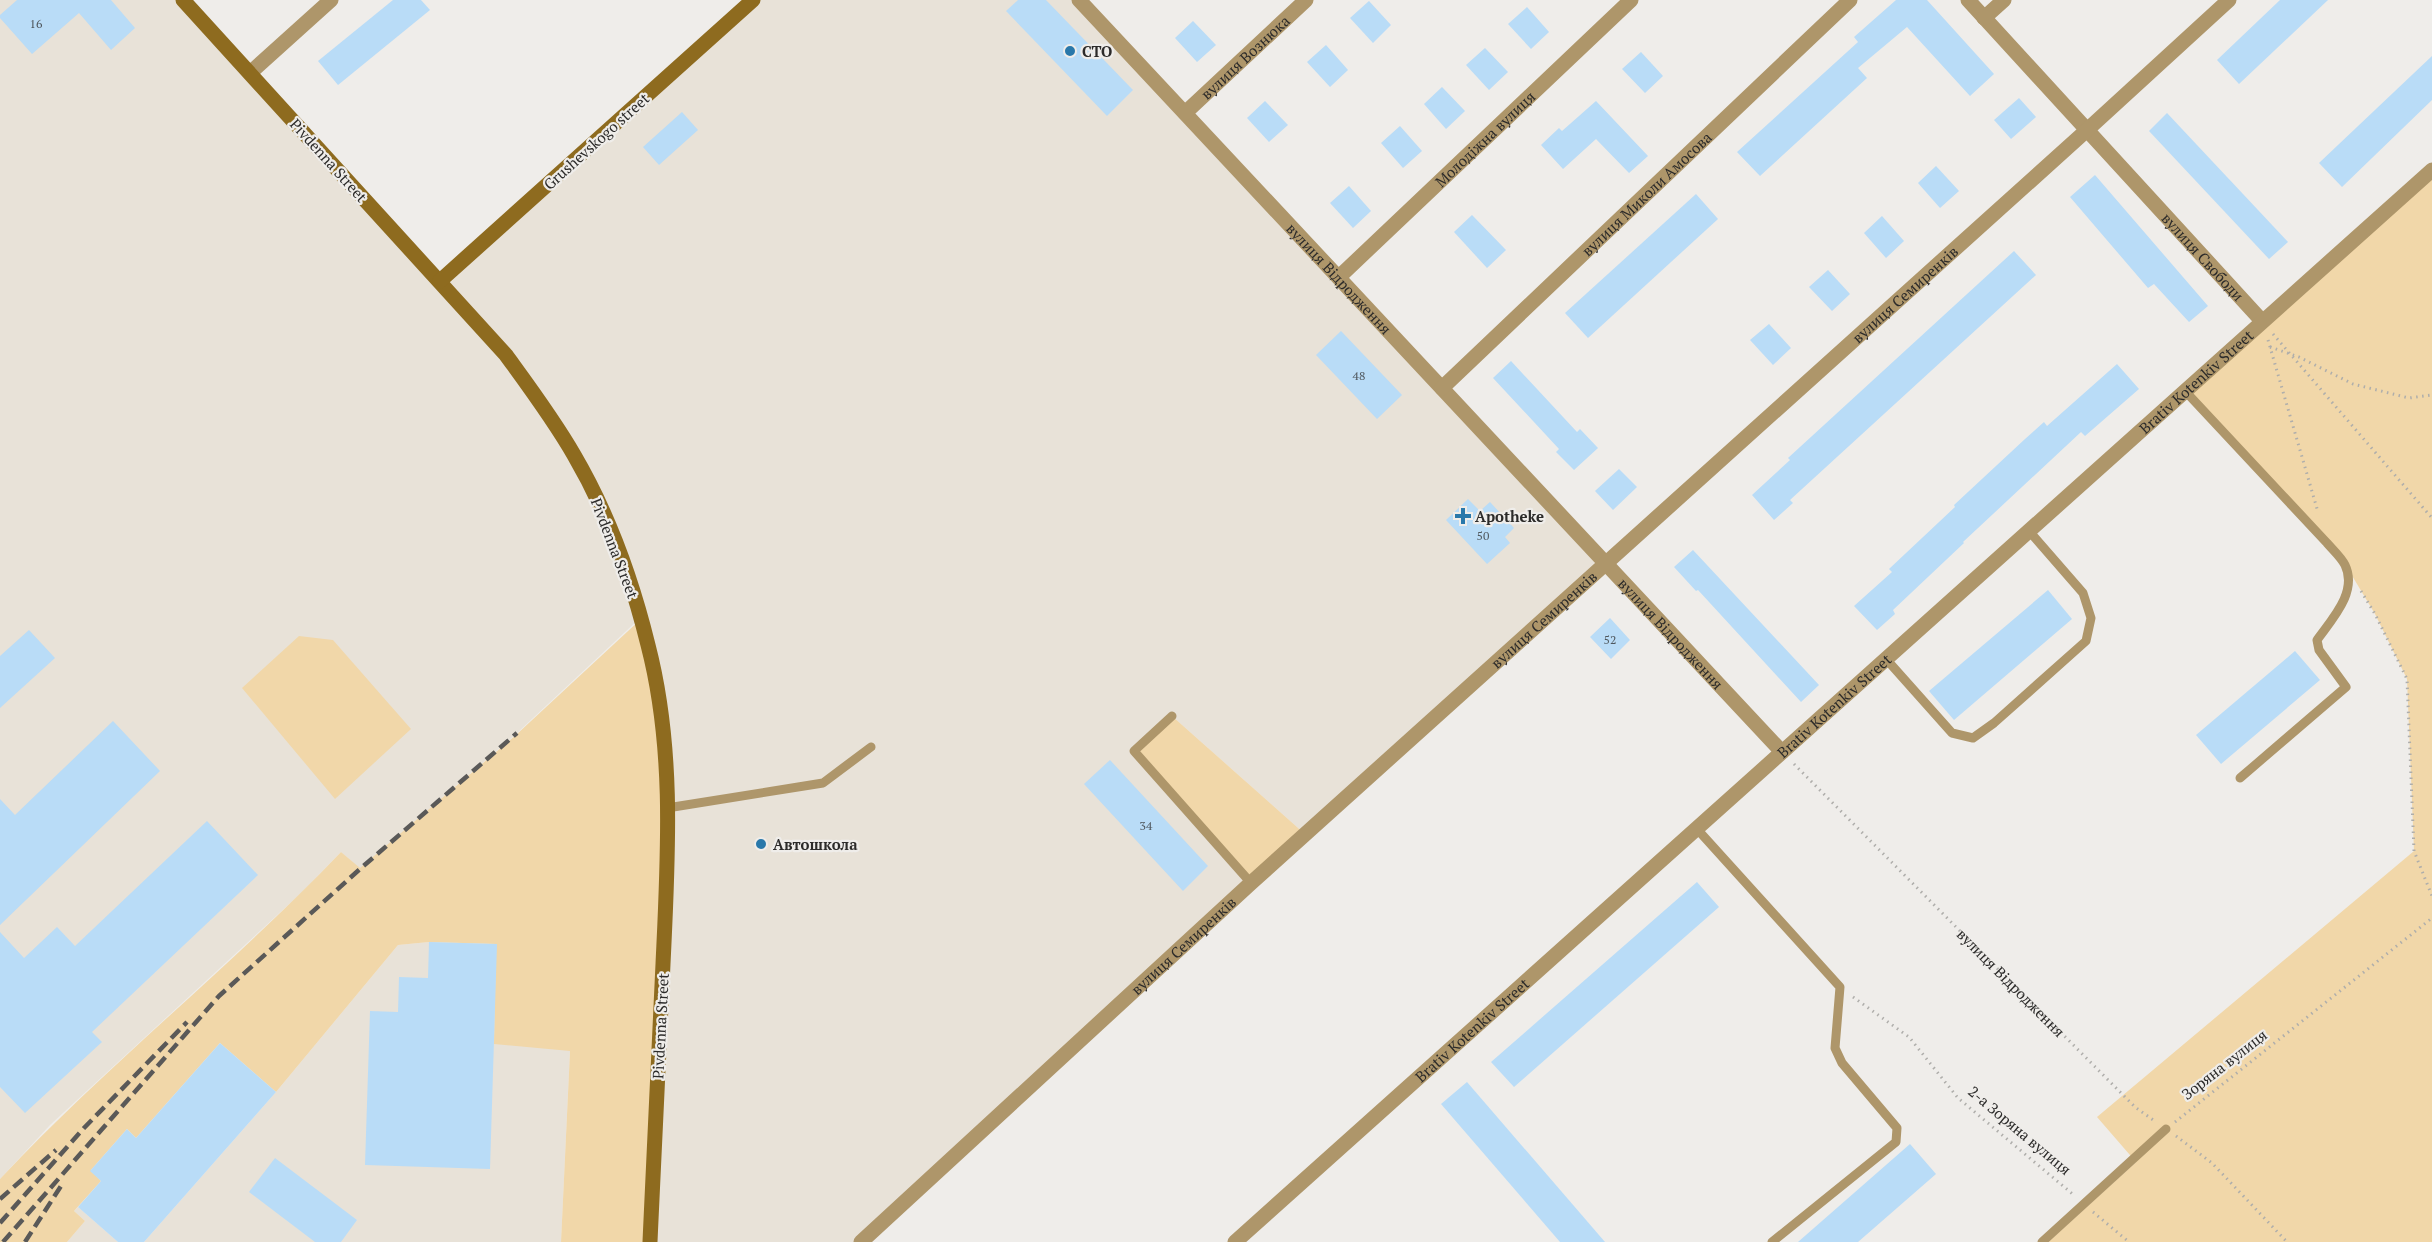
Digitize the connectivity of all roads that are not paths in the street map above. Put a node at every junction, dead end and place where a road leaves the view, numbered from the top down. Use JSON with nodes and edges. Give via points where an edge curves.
{"nodes":[{"id":1,"x":183,"y":0,"type":"edge"},
{"id":2,"x":331,"y":0,"type":"edge"},
{"id":3,"x":753,"y":0,"type":"edge"},
{"id":4,"x":1079,"y":0,"type":"edge"},
{"id":5,"x":1306,"y":0,"type":"edge"},
{"id":6,"x":1631,"y":0,"type":"edge"},
{"id":7,"x":1850,"y":0,"type":"edge"},
{"id":8,"x":1968,"y":0,"type":"edge"},
{"id":9,"x":2004,"y":0,"type":"edge"},
{"id":10,"x":2229,"y":0,"type":"edge"},
{"id":11,"x":1984,"y":18,"type":"junction"},
{"id":12,"x":250,"y":73,"type":"junction"},
{"id":13,"x":1185,"y":113,"type":"junction"},
{"id":14,"x":2087,"y":130,"type":"junction"},
{"id":15,"x":2432,"y":170,"type":"edge"},
{"id":16,"x":1339,"y":277,"type":"junction"},
{"id":17,"x":440,"y":281,"type":"junction"},
{"id":18,"x":2262,"y":321,"type":"junction"},
{"id":19,"x":1442,"y":388,"type":"junction"},
{"id":20,"x":2186,"y":392,"type":"junction"},
{"id":21,"x":2029,"y":531,"type":"junction"},
{"id":22,"x":1607,"y":564,"type":"junction"},
{"id":23,"x":1887,"y":660,"type":"junction"},
{"id":24,"x":1172,"y":716,"type":"dead end"},
{"id":25,"x":871,"y":747,"type":"dead end"},
{"id":26,"x":1782,"y":752,"type":"junction"},
{"id":27,"x":2240,"y":778,"type":"dead end"},
{"id":28,"x":667,"y":808,"type":"junction"},
{"id":29,"x":1697,"y":829,"type":"junction"},
{"id":30,"x":1251,"y":883,"type":"junction"},
{"id":31,"x":2166,"y":1129,"type":"road end"},
{"id":32,"x":650,"y":1242,"type":"edge"},
{"id":33,"x":861,"y":1242,"type":"edge"},
{"id":34,"x":1235,"y":1242,"type":"edge"},
{"id":35,"x":1772,"y":1242,"type":"edge"},
{"id":36,"x":2042,"y":1242,"type":"edge"}],
"edges":[{"from":1,"to":12,"type":"main road","name":"Pivdenna Street"},
{"from":2,"to":12,"type":"street"},
{"from":3,"to":17,"type":"main road","name":"Grushevskogo street"},
{"from":4,"to":13,"type":"street","name":"вулиця Відродження"},
{"from":5,"to":13,"type":"street","name":"вулиця Вознюка"},
{"from":6,"to":16,"type":"street","name":"Молодіжна вулиця"},
{"from":7,"to":19,"type":"street","name":"вулиця Миколи Амосова"},
{"from":8,"to":11,"type":"street","name":"вулиця Свободи"},
{"from":9,"to":11,"type":"street"},
{"from":10,"to":14,"type":"street","name":"вулиця Семиренків"},
{"from":11,"to":14,"type":"street","name":"вулиця Свободи"},
{"from":12,"to":17,"type":"main road","name":"Pivdenna Street"},
{"from":13,"to":16,"type":"street","name":"вулиця Відродження"},
{"from":14,"to":18,"type":"street","name":"вулиця Свободи"},
{"from":14,"to":22,"type":"street","name":"вулиця Семиренків"},
{"from":15,"to":18,"type":"street","name":"Brativ Kotenkiv Street"},
{"from":16,"to":19,"type":"street","name":"вулиця Відродження"},
{"from":17,"to":28,"type":"main road","name":"Pivdenna Street","via":[[506,355],[542,403],[594,493],[626,570],[649,646],[663,723]]},
{"from":18,"to":20,"type":"street","name":"Brativ Kotenkiv Street"},
{"from":19,"to":22,"type":"street","name":"вулиця Відродження"},
{"from":20,"to":21,"type":"street","name":"Brativ Kotenkiv Street"},
{"from":20,"to":27,"type":"lane","via":[[2327,543],[2344,564],[2349,578],[2346,597],[2317,640],[2319,650],[2346,687]]},
{"from":21,"to":23,"type":"street","name":"Brativ Kotenkiv Street"},
{"from":21,"to":23,"type":"lane","via":[[2084,593],[2091,618],[2086,641],[1974,738],[1952,733]]},
{"from":22,"to":26,"type":"street","name":"вулиця Відродження"},
{"from":22,"to":30,"type":"street","name":"вулиця Семиренків"},
{"from":23,"to":26,"type":"street","name":"Brativ Kotenkiv Street"},
{"from":24,"to":30,"type":"lane","via":[[1134,751]]},
{"from":25,"to":28,"type":"lane","via":[[823,783]]},
{"from":26,"to":29,"type":"street","name":"Brativ Kotenkiv Street"},
{"from":28,"to":32,"type":"main road","name":"Pivdenna Street","via":[[668,872]]},
{"from":29,"to":34,"type":"street","name":"Brativ Kotenkiv Street"},
{"from":29,"to":35,"type":"lane","via":[[1840,987],[1835,1048],[1842,1063],[1897,1128],[1896,1142]]},
{"from":30,"to":33,"type":"street","name":"вулиця Семиренків"},
{"from":31,"to":36,"type":"lane"}]}
